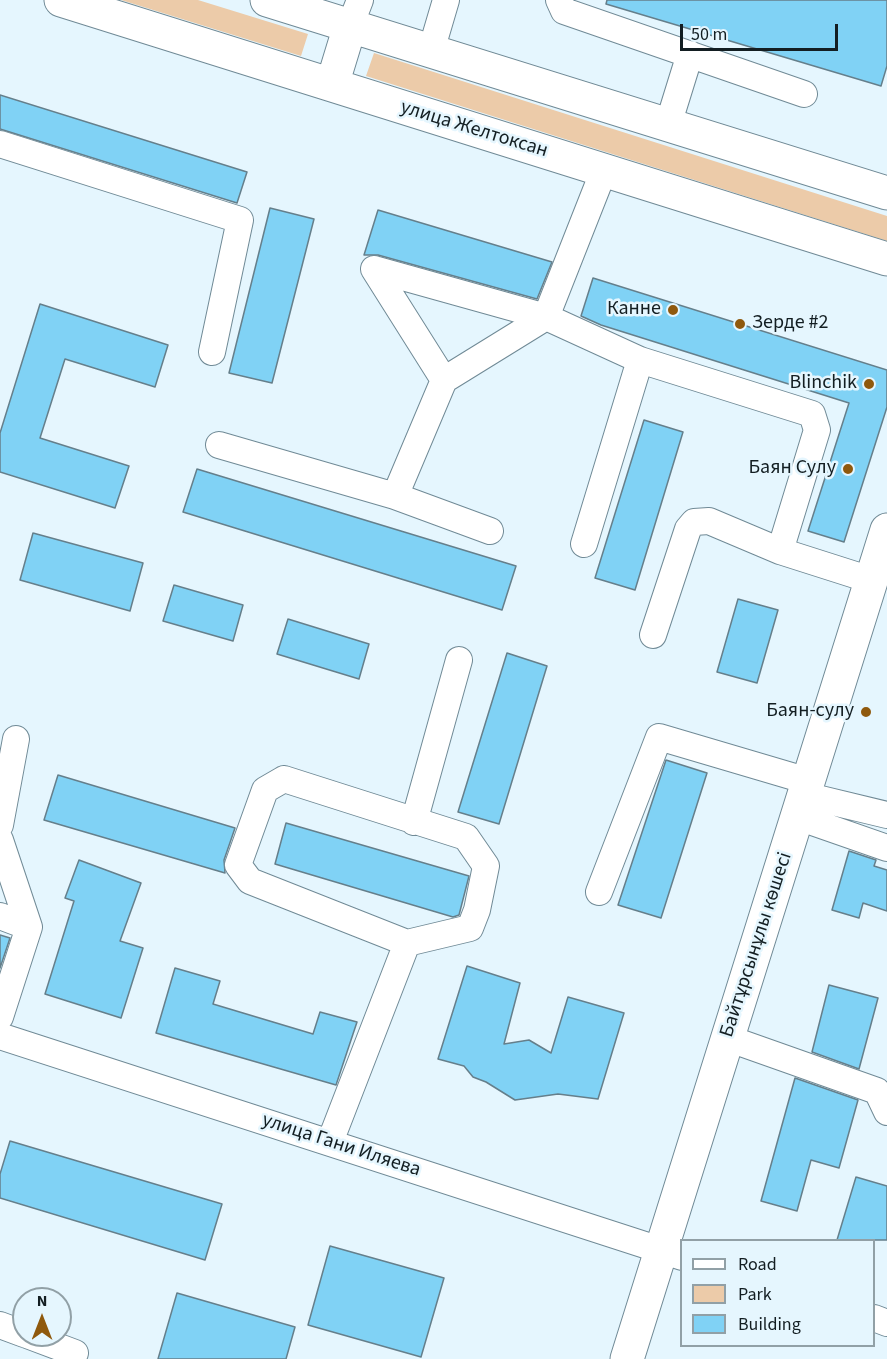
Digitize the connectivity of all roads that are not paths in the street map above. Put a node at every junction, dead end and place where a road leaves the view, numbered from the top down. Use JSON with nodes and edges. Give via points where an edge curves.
{"nodes":[{"id":1,"x":61,"y":0,"type":"edge"},
{"id":2,"x":446,"y":0,"type":"edge"},
{"id":3,"x":559,"y":0,"type":"edge"},
{"id":4,"x":272,"y":1,"type":"edge"},
{"id":5,"x":355,"y":13,"type":"edge"},
{"id":6,"x":431,"y":51,"type":"junction"},
{"id":7,"x":690,"y":54,"type":"junction"},
{"id":8,"x":332,"y":85,"type":"junction"},
{"id":9,"x":804,"y":94,"type":"dead end"},
{"id":10,"x":668,"y":125,"type":"junction"},
{"id":11,"x":0,"y":144,"type":"edge"},
{"id":12,"x":604,"y":170,"type":"junction"},
{"id":13,"x":877,"y":186,"type":"edge"},
{"id":14,"x":887,"y":259,"type":"edge"},
{"id":15,"x":546,"y":317,"type":"junction"},
{"id":16,"x":212,"y":352,"type":"dead end"},
{"id":17,"x":640,"y":360,"type":"junction"},
{"id":18,"x":444,"y":380,"type":"junction"},
{"id":19,"x":219,"y":445,"type":"dead end"},
{"id":20,"x":395,"y":496,"type":"junction"},
{"id":21,"x":490,"y":531,"type":"dead end"},
{"id":22,"x":584,"y":544,"type":"dead end"},
{"id":23,"x":780,"y":551,"type":"junction"},
{"id":24,"x":881,"y":559,"type":"edge"},
{"id":25,"x":653,"y":635,"type":"dead end"},
{"id":26,"x":459,"y":660,"type":"dead end"},
{"id":27,"x":16,"y":739,"type":"dead end"},
{"id":28,"x":803,"y":798,"type":"junction"},
{"id":29,"x":887,"y":815,"type":"edge"},
{"id":30,"x":414,"y":822,"type":"junction"},
{"id":31,"x":0,"y":825,"type":"edge"},
{"id":32,"x":0,"y":840,"type":"edge"},
{"id":33,"x":887,"y":848,"type":"edge"},
{"id":34,"x":599,"y":892,"type":"dead end"},
{"id":35,"x":0,"y":916,"type":"edge"},
{"id":36,"x":29,"y":927,"type":"junction"},
{"id":37,"x":407,"y":943,"type":"junction"},
{"id":38,"x":0,"y":1017,"type":"edge"},
{"id":39,"x":0,"y":1036,"type":"edge"},
{"id":40,"x":727,"y":1038,"type":"junction"},
{"id":41,"x":884,"y":1095,"type":"edge"},
{"id":42,"x":330,"y":1142,"type":"junction"},
{"id":43,"x":671,"y":1254,"type":"edge"},
{"id":44,"x":60,"y":1347,"type":"edge"},
{"id":45,"x":75,"y":1353,"type":"dead end"},
{"id":46,"x":627,"y":1359,"type":"edge"}],
"edges":[{"from":1,"to":8,"type":"main road","name":"улица Желтоксан"},
{"from":2,"to":6,"type":"street"},
{"from":3,"to":7,"type":"street","via":[[564,11]]},
{"from":4,"to":5,"type":"main road"},
{"from":5,"to":6,"type":"main road"},
{"from":5,"to":8,"type":"main road"},
{"from":6,"to":10,"type":"main road"},
{"from":7,"to":9,"type":"street"},
{"from":7,"to":10,"type":"street"},
{"from":8,"to":12,"type":"main road","name":"улица Желтоксан"},
{"from":10,"to":13,"type":"main road"},
{"from":11,"to":16,"type":"street","via":[[240,220]]},
{"from":12,"to":14,"type":"main road","name":"улица Желтоксан"},
{"from":12,"to":15,"type":"street"},
{"from":15,"to":17,"type":"street"},
{"from":15,"to":18,"type":"street"},
{"from":15,"to":18,"type":"street","via":[[374,269]]},
{"from":17,"to":22,"type":"street"},
{"from":17,"to":23,"type":"street","via":[[812,414],[817,430]]},
{"from":18,"to":20,"type":"street"},
{"from":19,"to":20,"type":"street"},
{"from":20,"to":21,"type":"street"},
{"from":23,"to":24,"type":"street"},
{"from":23,"to":25,"type":"street","via":[[709,520],[694,522],[688,529]]},
{"from":24,"to":28,"type":"main road","name":"Байтұрсынұлы көшесі"},
{"from":26,"to":30,"type":"street"},
{"from":27,"to":31,"type":"street"},
{"from":28,"to":29,"type":"street"},
{"from":28,"to":33,"type":"street"},
{"from":28,"to":34,"type":"street","via":[[659,737]]},
{"from":28,"to":40,"type":"main road","name":"Байтұрсынұлы көшесі"},
{"from":30,"to":37,"type":"street","via":[[466,837],[486,866],[470,928]]},
{"from":30,"to":37,"type":"street","via":[[284,779],[265,790],[238,865],[250,881]]},
{"from":32,"to":36,"type":"street"},
{"from":35,"to":36,"type":"street"},
{"from":36,"to":38,"type":"street"},
{"from":37,"to":42,"type":"street"},
{"from":39,"to":42,"type":"street","name":"улица Гани Иляева"},
{"from":40,"to":41,"type":"street"},
{"from":40,"to":43,"type":"main road","name":"Байтұрсынұлы көшесі"},
{"from":42,"to":43,"type":"street","name":"улица Гани Иляева"},
{"from":43,"to":46,"type":"main road","name":"Байтұрсынұлы көшесі"},
{"from":44,"to":45,"type":"street"}]}
